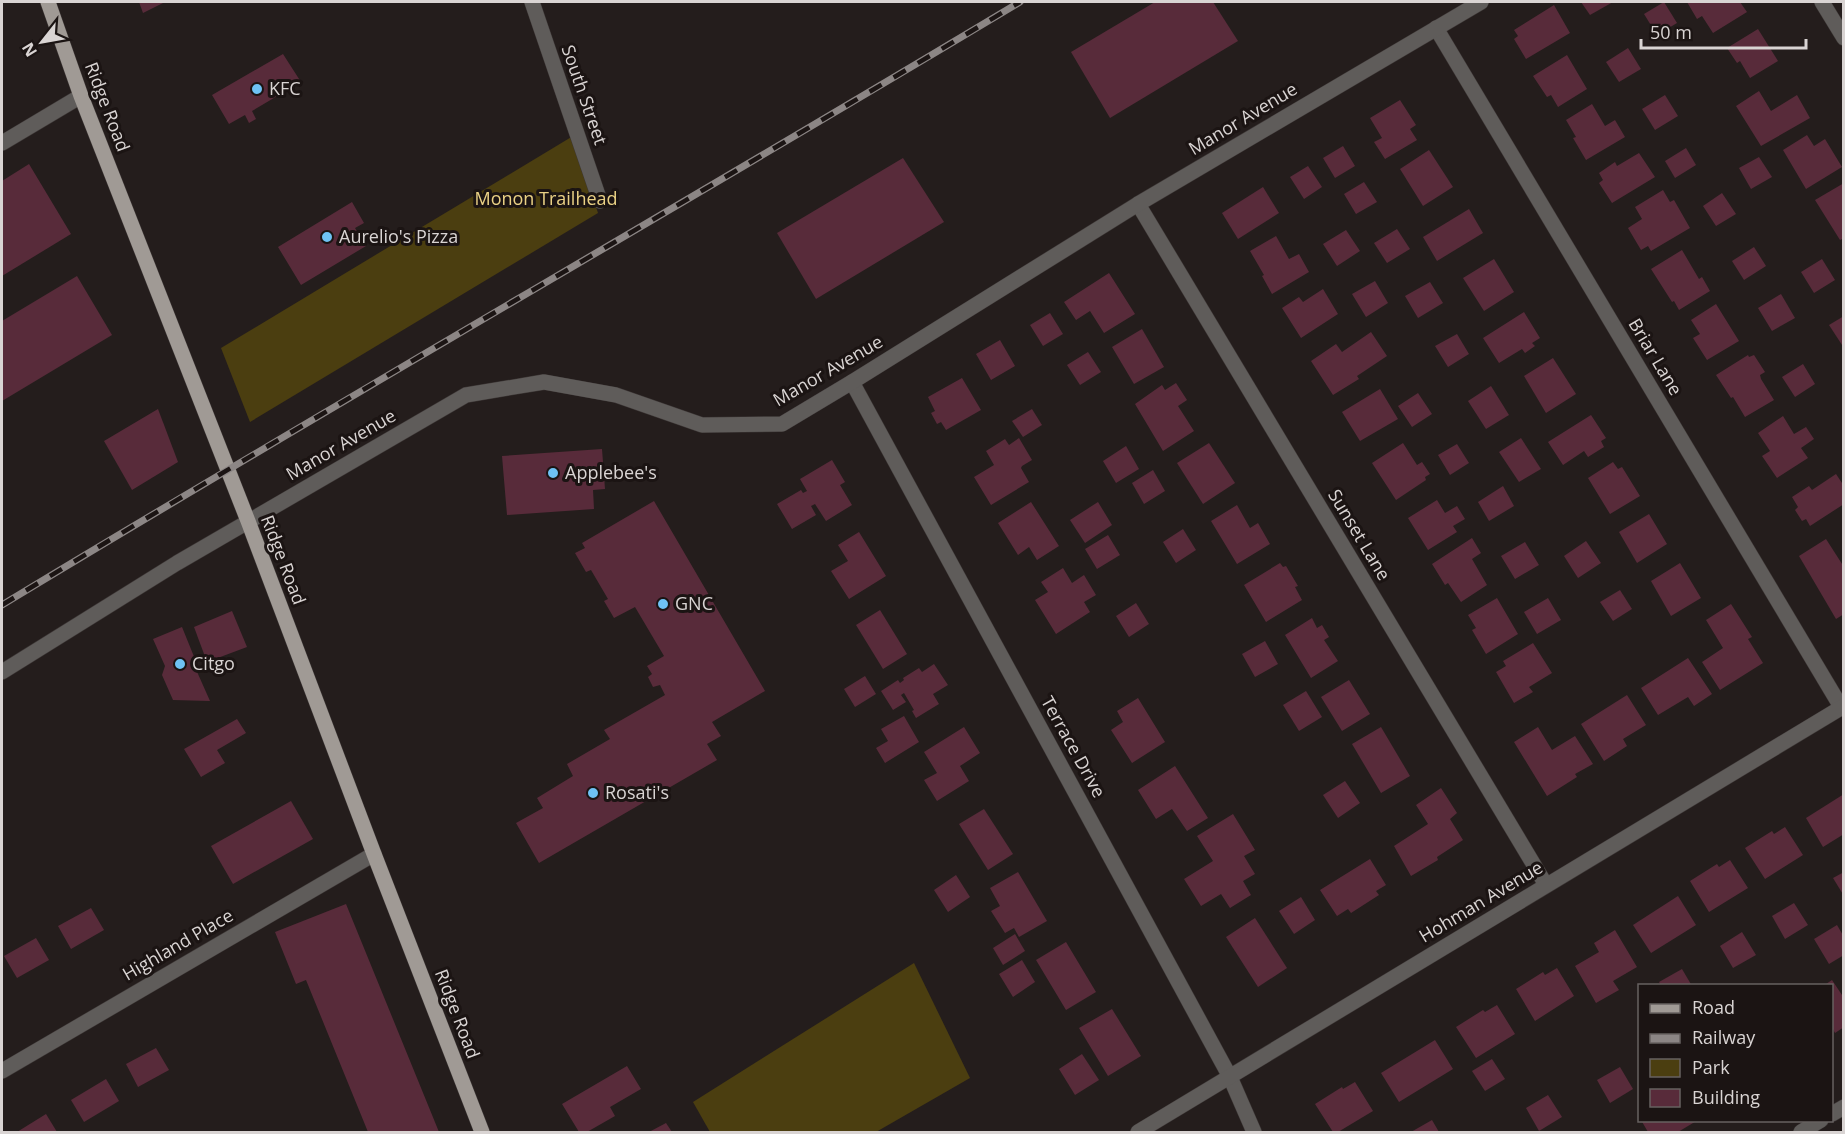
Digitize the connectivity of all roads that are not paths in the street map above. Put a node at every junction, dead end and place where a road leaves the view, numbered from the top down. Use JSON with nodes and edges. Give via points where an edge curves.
{"nodes":[{"id":1,"x":48,"y":2,"type":"edge"},
{"id":2,"x":532,"y":2,"type":"edge"},
{"id":3,"x":1481,"y":2,"type":"edge"},
{"id":4,"x":1822,"y":2,"type":"edge"},
{"id":5,"x":1436,"y":28,"type":"junction"},
{"id":6,"x":1844,"y":38,"type":"edge"},
{"id":7,"x":81,"y":96,"type":"junction"},
{"id":8,"x":2,"y":143,"type":"edge"},
{"id":9,"x":600,"y":201,"type":"dead end"},
{"id":10,"x":1138,"y":204,"type":"junction"},
{"id":11,"x":852,"y":382,"type":"junction"},
{"id":12,"x":248,"y":521,"type":"junction"},
{"id":13,"x":2,"y":672,"type":"edge"},
{"id":14,"x":1842,"y":706,"type":"edge"},
{"id":15,"x":374,"y":854,"type":"junction"},
{"id":16,"x":1546,"y":885,"type":"junction"},
{"id":17,"x":2,"y":1071,"type":"edge"},
{"id":18,"x":1230,"y":1077,"type":"junction"},
{"id":19,"x":1818,"y":1122,"type":"edge"},
{"id":20,"x":482,"y":1132,"type":"edge"},
{"id":21,"x":1138,"y":1132,"type":"edge"},
{"id":22,"x":1254,"y":1132,"type":"edge"},
{"id":23,"x":1801,"y":1132,"type":"edge"}],
"edges":[{"from":1,"to":7,"type":"main road","name":"Ridge Road"},
{"from":2,"to":9,"type":"street","name":"South Street"},
{"from":3,"to":5,"type":"street","name":"Manor Avenue"},
{"from":4,"to":6,"type":"street"},
{"from":5,"to":10,"type":"street","name":"Manor Avenue"},
{"from":5,"to":14,"type":"street","name":"Briar Lane"},
{"from":7,"to":8,"type":"street"},
{"from":7,"to":12,"type":"main road","name":"Ridge Road"},
{"from":10,"to":11,"type":"street","name":"Manor Avenue"},
{"from":10,"to":16,"type":"street","name":"Sunset Lane"},
{"from":11,"to":12,"type":"street","name":"Manor Avenue","via":[[782,424],[702,424],[616,395],[544,382],[466,395]]},
{"from":11,"to":18,"type":"street","name":"Terrace Drive"},
{"from":12,"to":13,"type":"street","name":"Manor Avenue"},
{"from":12,"to":15,"type":"main road","name":"Ridge Road"},
{"from":14,"to":16,"type":"street","name":"Hohman Avenue"},
{"from":15,"to":17,"type":"street","name":"Highland Place"},
{"from":15,"to":20,"type":"main road","name":"Ridge Road"},
{"from":16,"to":18,"type":"street","name":"Hohman Avenue"},
{"from":18,"to":21,"type":"street","name":"Hohman Avenue"},
{"from":18,"to":22,"type":"street","name":"Terrace Drive"},
{"from":19,"to":23,"type":"street"}]}
